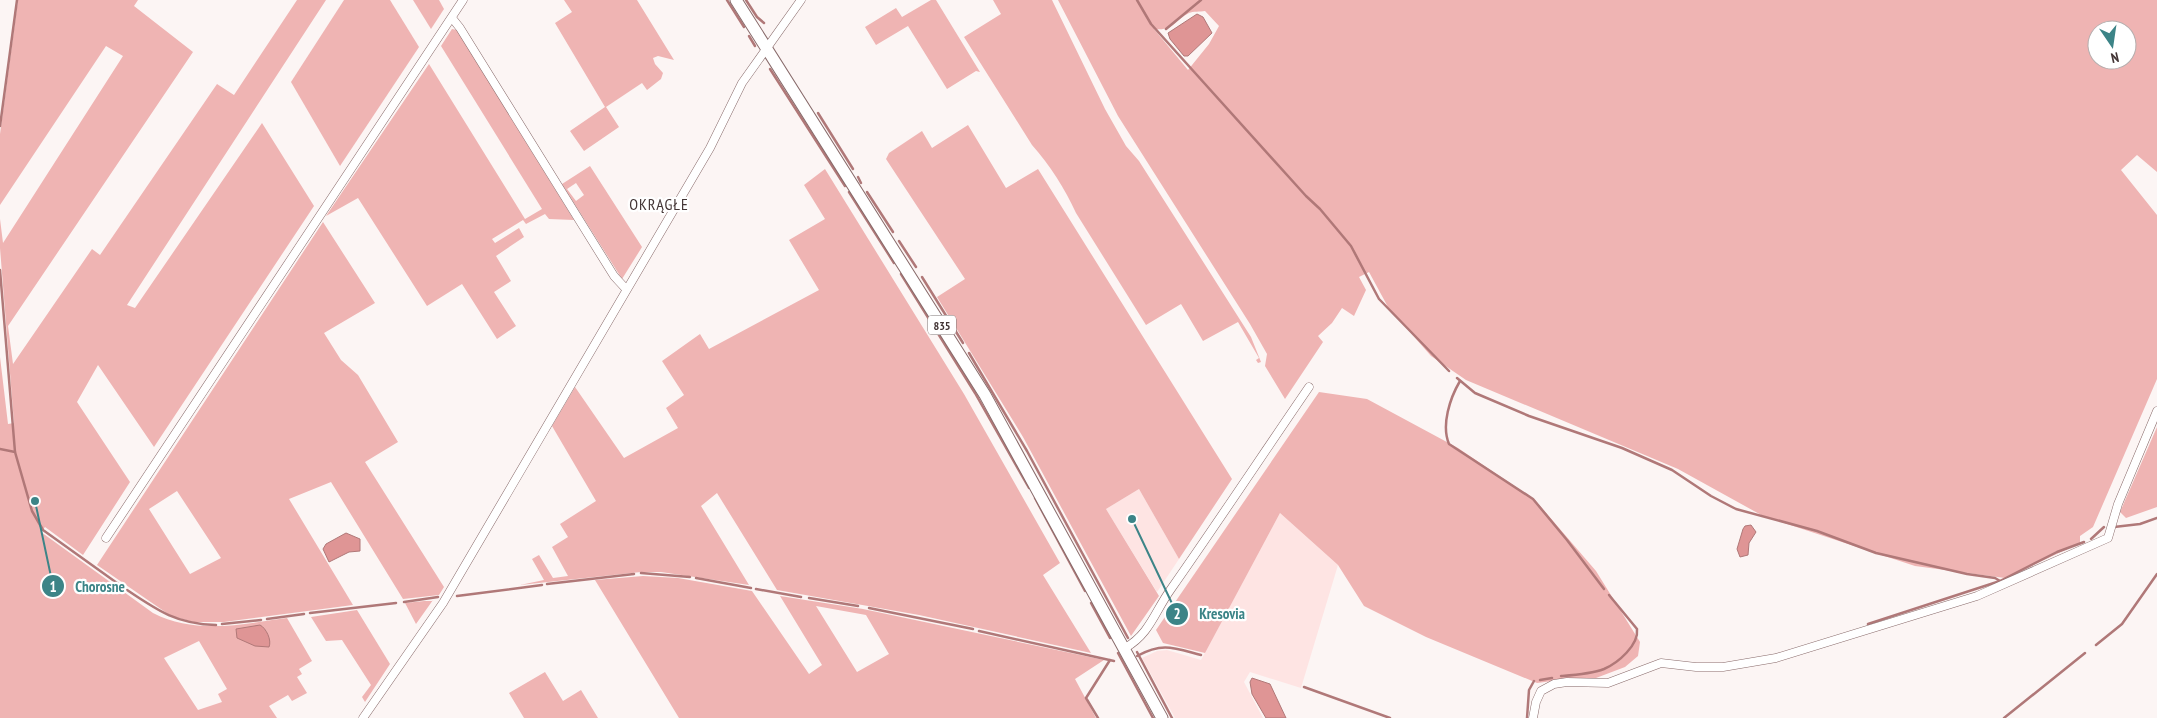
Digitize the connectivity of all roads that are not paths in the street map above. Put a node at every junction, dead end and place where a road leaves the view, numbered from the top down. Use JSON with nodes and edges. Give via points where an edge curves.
{"nodes":[{"id":1,"x":463,"y":0,"type":"edge"},
{"id":2,"x":736,"y":0,"type":"edge"},
{"id":3,"x":800,"y":0,"type":"edge"},
{"id":4,"x":452,"y":18,"type":"junction"},
{"id":5,"x":767,"y":48,"type":"junction"},
{"id":6,"x":626,"y":288,"type":"junction"},
{"id":7,"x":1309,"y":387,"type":"dead end"},
{"id":8,"x":2157,"y":411,"type":"edge"},
{"id":9,"x":106,"y":538,"type":"dead end"},
{"id":10,"x":1125,"y":648,"type":"junction"},
{"id":11,"x":363,"y":718,"type":"edge"},
{"id":12,"x":1162,"y":718,"type":"edge"},
{"id":13,"x":1533,"y":718,"type":"edge"}],
"edges":[{"from":1,"to":4,"type":"street"},
{"from":2,"to":5,"type":"main road","number":"835"},
{"from":3,"to":5,"type":"street"},
{"from":4,"to":6,"type":"street","via":[[614,276]]},
{"from":4,"to":9,"type":"street"},
{"from":5,"to":6,"type":"street","via":[[742,83],[710,148]]},
{"from":5,"to":10,"type":"main road","number":"835","via":[[986,395]]},
{"from":6,"to":11,"type":"street","via":[[443,603]]},
{"from":7,"to":10,"type":"street","via":[[1165,597],[1149,627],[1138,640]]},
{"from":8,"to":13,"type":"street","via":[[2118,504],[2108,538],[1977,596],[1783,656],[1723,667],[1661,663],[1608,683],[1554,684],[1541,691]]},
{"from":10,"to":12,"type":"main road","number":"835"}]}
